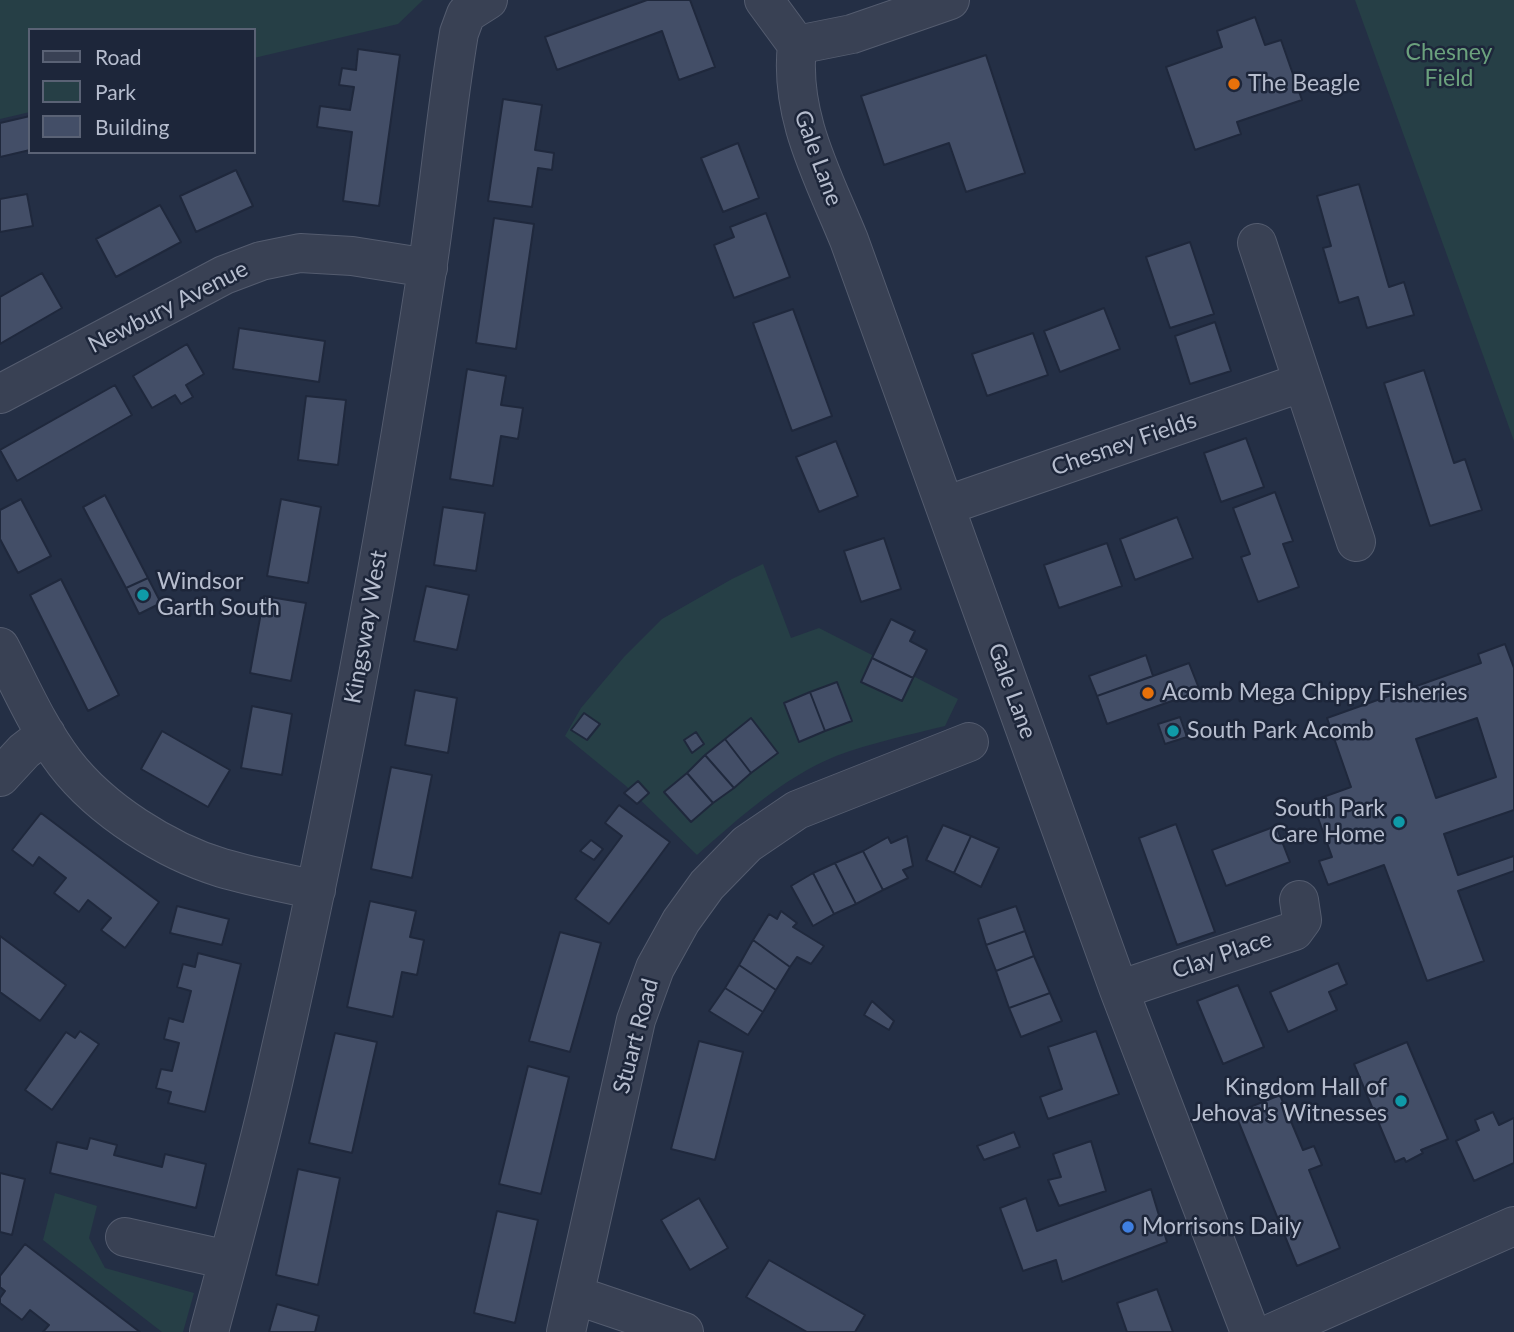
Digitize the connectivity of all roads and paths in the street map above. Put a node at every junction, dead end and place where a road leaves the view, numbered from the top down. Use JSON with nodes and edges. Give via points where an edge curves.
{"nodes":[{"id":1,"x":488,"y":0,"type":"edge"},
{"id":2,"x":764,"y":0,"type":"edge"},
{"id":3,"x":950,"y":0,"type":"edge"},
{"id":4,"x":797,"y":45,"type":"junction"},
{"id":5,"x":1257,"y":243,"type":"dead end"},
{"id":6,"x":428,"y":268,"type":"junction"},
{"id":7,"x":1303,"y":382,"type":"junction"},
{"id":8,"x":0,"y":394,"type":"edge"},
{"id":9,"x":945,"y":506,"type":"junction"},
{"id":10,"x":1356,"y":542,"type":"dead end"},
{"id":11,"x":0,"y":647,"type":"edge"},
{"id":12,"x":46,"y":734,"type":"junction"},
{"id":13,"x":969,"y":742,"type":"dead end"},
{"id":14,"x":0,"y":777,"type":"edge"},
{"id":15,"x":316,"y":890,"type":"junction"},
{"id":16,"x":1299,"y":900,"type":"dead end"},
{"id":17,"x":1119,"y":990,"type":"junction"},
{"id":18,"x":1514,"y":1226,"type":"edge"},
{"id":19,"x":125,"y":1237,"type":"dead end"},
{"id":20,"x":228,"y":1260,"type":"junction"},
{"id":21,"x":576,"y":1295,"type":"junction"},
{"id":22,"x":209,"y":1332,"type":"edge"},
{"id":23,"x":566,"y":1332,"type":"edge"},
{"id":24,"x":684,"y":1332,"type":"edge"},
{"id":25,"x":1250,"y":1332,"type":"edge"},
{"id":26,"x":1274,"y":1332,"type":"edge"}],
"edges":[{"from":1,"to":6,"type":"street","name":"Kingsway West","via":[[466,14],[459,33]]},
{"from":2,"to":4,"type":"street"},
{"from":3,"to":4,"type":"street","via":[[852,34]]},
{"from":4,"to":9,"type":"street","name":"Gale Lane","via":[[795,80],[803,125]]},
{"from":5,"to":7,"type":"street"},
{"from":6,"to":8,"type":"street","name":"Newbury Avenue","via":[[300,253],[261,261],[224,275]]},
{"from":6,"to":15,"type":"street","name":"Kingsway West"},
{"from":7,"to":9,"type":"street","name":"Chesney Fields"},
{"from":7,"to":10,"type":"street"},
{"from":9,"to":17,"type":"street","name":"Gale Lane"},
{"from":11,"to":12,"type":"street"},
{"from":12,"to":14,"type":"street"},
{"from":12,"to":15,"type":"street","via":[[85,787],[141,829],[222,868]]},
{"from":13,"to":21,"type":"street","name":"Stuart Road","via":[[797,810],[747,844],[681,921],[655,968],[636,1020]]},
{"from":15,"to":20,"type":"street","name":"Kingsway West"},
{"from":16,"to":17,"type":"street","name":"Clay Place","via":[[1302,920],[1294,931]]},
{"from":17,"to":25,"type":"street","name":"Gale Lane"},
{"from":18,"to":26,"type":"street"},
{"from":19,"to":20,"type":"street"},
{"from":20,"to":22,"type":"street","name":"Kingsway West"},
{"from":21,"to":23,"type":"street","name":"Stuart Road"},
{"from":21,"to":24,"type":"street"}]}
